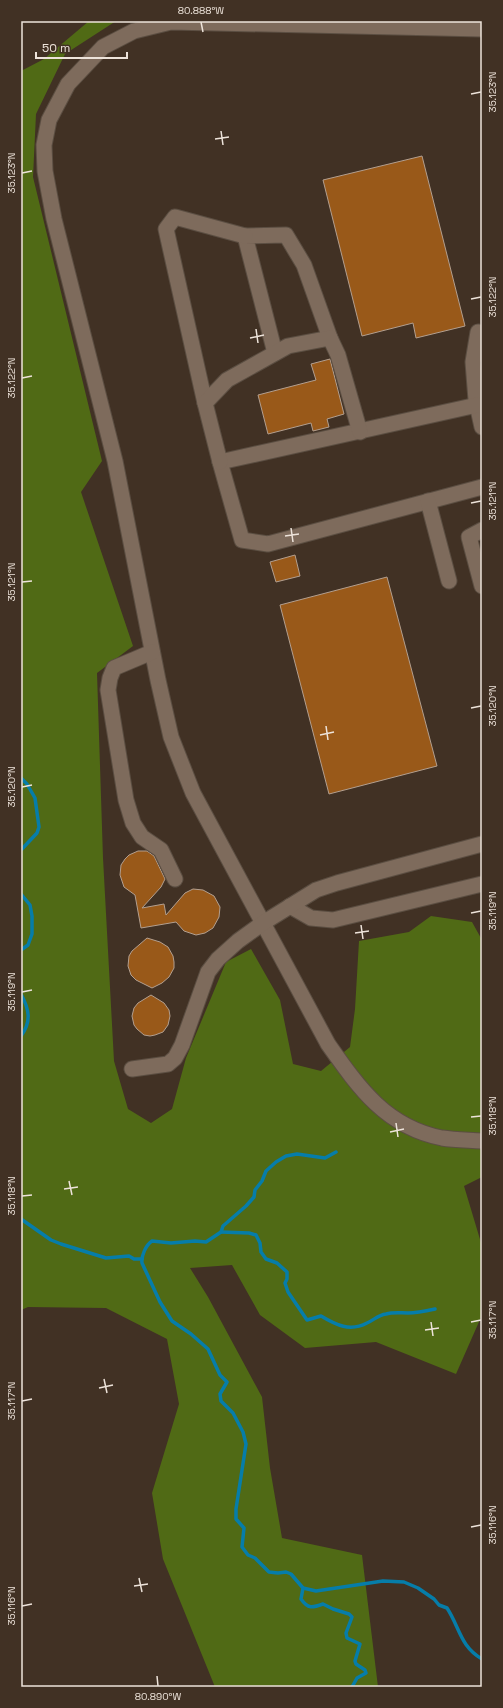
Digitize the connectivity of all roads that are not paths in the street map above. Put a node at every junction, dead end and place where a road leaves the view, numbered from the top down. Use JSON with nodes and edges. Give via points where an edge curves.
{"nodes":[{"id":1,"x":482,"y":29,"type":"edge"},
{"id":2,"x":245,"y":236,"type":"junction"},
{"id":3,"x":478,"y":332,"type":"dead end"},
{"id":4,"x":330,"y":338,"type":"junction"},
{"id":5,"x":275,"y":353,"type":"junction"},
{"id":6,"x":205,"y":403,"type":"junction"},
{"id":7,"x":477,"y":405,"type":"junction"},
{"id":8,"x":482,"y":427,"type":"edge"},
{"id":9,"x":360,"y":432,"type":"junction"},
{"id":10,"x":220,"y":462,"type":"junction"},
{"id":11,"x":482,"y":487,"type":"edge"},
{"id":12,"x":428,"y":502,"type":"junction"},
{"id":13,"x":482,"y":530,"type":"edge"},
{"id":14,"x":449,"y":581,"type":"dead end"},
{"id":15,"x":482,"y":586,"type":"edge"},
{"id":16,"x":152,"y":652,"type":"junction"},
{"id":17,"x":482,"y":844,"type":"edge"},
{"id":18,"x":175,"y":879,"type":"dead end"},
{"id":19,"x":482,"y":884,"type":"edge"},
{"id":20,"x":290,"y":906,"type":"junction"},
{"id":21,"x":263,"y":923,"type":"junction"},
{"id":22,"x":132,"y":1069,"type":"dead end"},
{"id":23,"x":482,"y":1141,"type":"edge"}],
"edges":[{"from":1,"to":16,"type":"street","via":[[171,22],[134,31],[103,47],[68,84],[49,120],[44,146],[45,171],[54,219],[115,461]]},
{"from":2,"to":4,"type":"street","via":[[286,235],[304,265]]},
{"from":2,"to":5,"type":"street"},
{"from":2,"to":6,"type":"street","via":[[175,217],[166,229]]},
{"from":3,"to":7,"type":"street","via":[[474,362]]},
{"from":4,"to":5,"type":"street","via":[[288,346]]},
{"from":4,"to":9,"type":"street","via":[[338,355]]},
{"from":5,"to":6,"type":"street","via":[[227,380]]},
{"from":6,"to":10,"type":"street"},
{"from":7,"to":8,"type":"street"},
{"from":7,"to":9,"type":"street"},
{"from":9,"to":10,"type":"street"},
{"from":10,"to":12,"type":"street","via":[[242,540],[268,544]]},
{"from":11,"to":12,"type":"street"},
{"from":12,"to":14,"type":"street"},
{"from":13,"to":15,"type":"street","via":[[469,537]]},
{"from":16,"to":18,"type":"street","via":[[114,668],[108,690],[126,800],[133,823],[142,837],[161,850]]},
{"from":16,"to":21,"type":"street","via":[[171,737],[194,794]]},
{"from":17,"to":20,"type":"street","via":[[337,883],[316,890]]},
{"from":19,"to":20,"type":"street","via":[[333,920],[311,918]]},
{"from":20,"to":21,"type":"street"},
{"from":21,"to":22,"type":"street","via":[[218,959],[208,972],[175,1058],[168,1064]]},
{"from":21,"to":23,"type":"street","via":[[328,1044],[353,1080],[377,1106],[404,1125],[442,1138]]}]}
